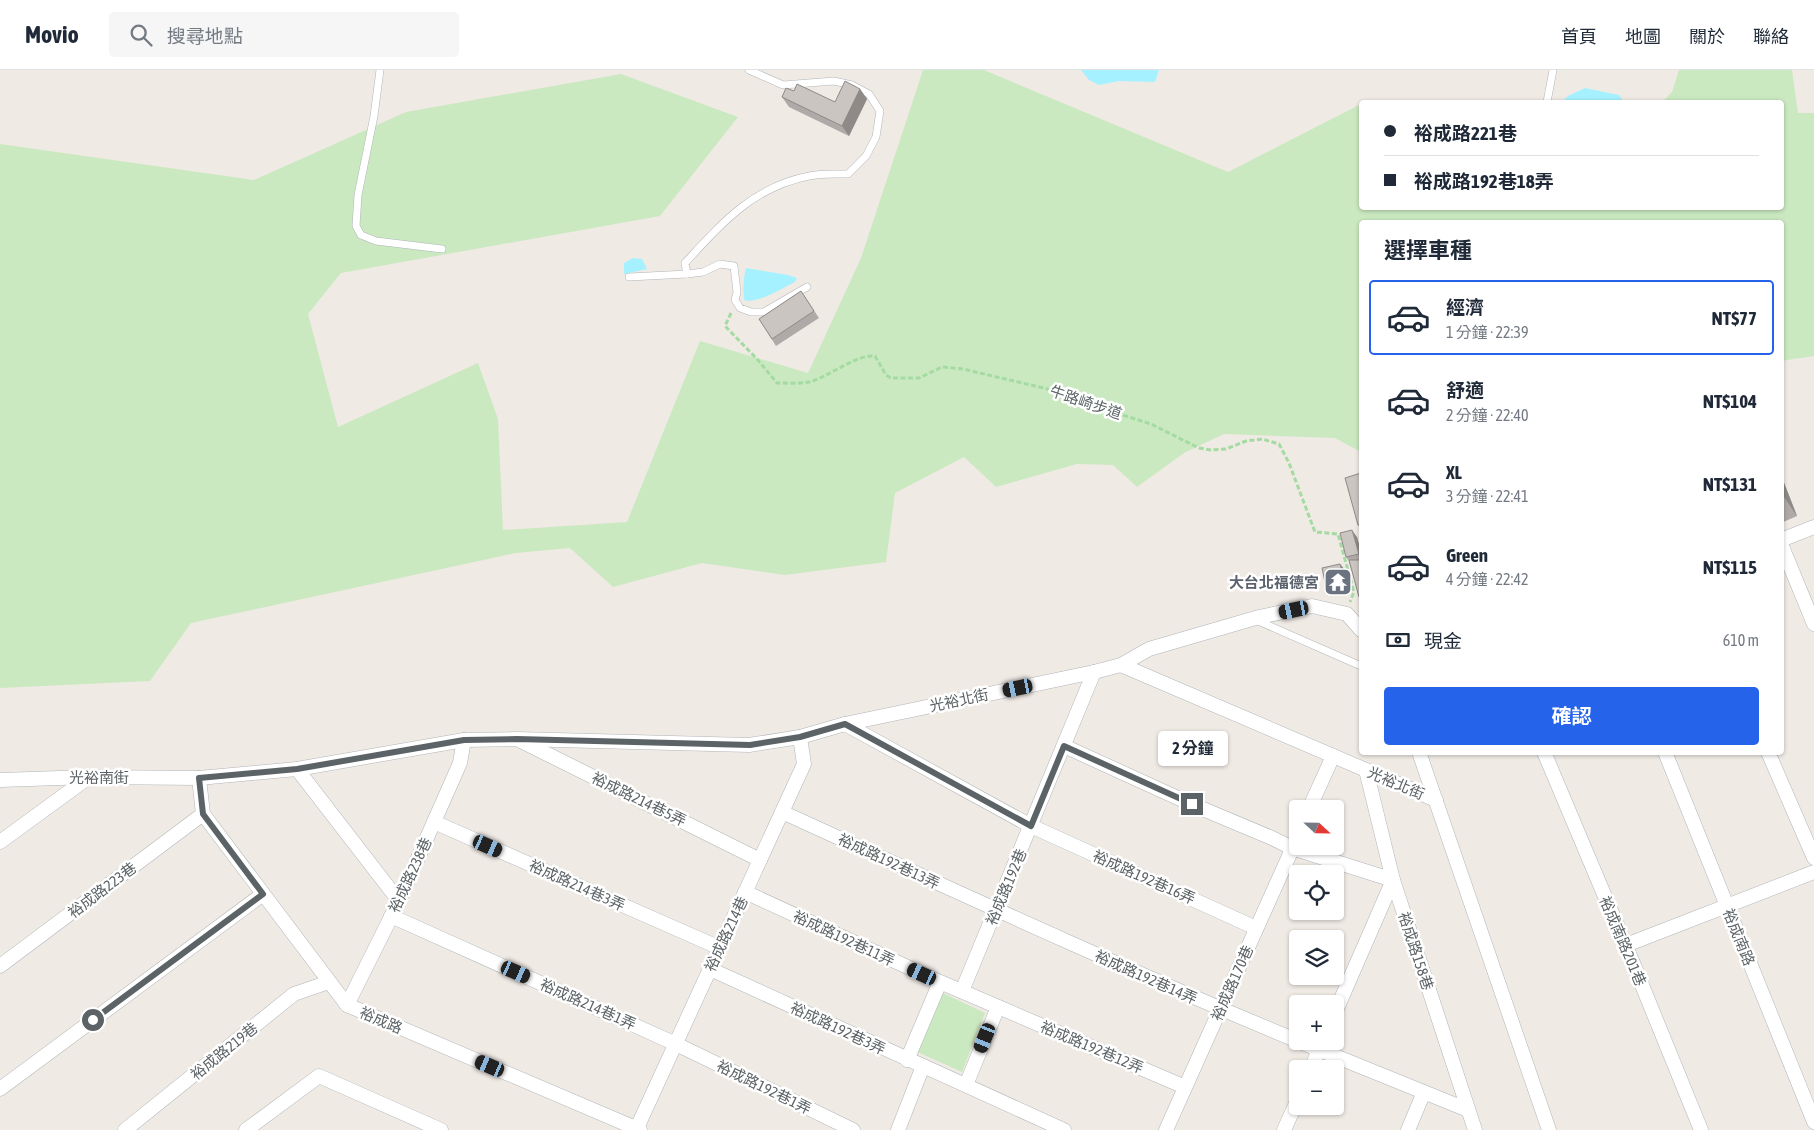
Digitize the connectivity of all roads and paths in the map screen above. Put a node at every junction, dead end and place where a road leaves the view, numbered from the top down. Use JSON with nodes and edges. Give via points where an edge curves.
{"nodes":[{"id":1,"x":380,"y":70,"type":"edge"},
{"id":2,"x":749,"y":70,"type":"edge"},
{"id":3,"x":1553,"y":70,"type":"edge"},
{"id":4,"x":1547,"y":100,"type":"edge"},
{"id":5,"x":442,"y":249,"type":"dead end"},
{"id":6,"x":687,"y":274,"type":"junction"},
{"id":7,"x":629,"y":277,"type":"dead end"},
{"id":8,"x":807,"y":287,"type":"dead end"},
{"id":9,"x":738,"y":305,"type":"junction"},
{"id":10,"x":1814,"y":527,"type":"edge"},
{"id":11,"x":1784,"y":541,"type":"edge"},
{"id":12,"x":1784,"y":549,"type":"edge"},
{"id":13,"x":1347,"y":614,"type":"junction"},
{"id":14,"x":1254,"y":619,"type":"junction"},
{"id":15,"x":1814,"y":624,"type":"edge"},
{"id":16,"x":1359,"y":628,"type":"edge"},
{"id":17,"x":1121,"y":665,"type":"junction"},
{"id":18,"x":1359,"y":665,"type":"edge"},
{"id":19,"x":1094,"y":672,"type":"junction"},
{"id":20,"x":845,"y":724,"type":"junction"},
{"id":21,"x":800,"y":737,"type":"junction"},
{"id":22,"x":517,"y":739,"type":"junction"},
{"id":23,"x":464,"y":740,"type":"junction"},
{"id":24,"x":1064,"y":746,"type":"junction"},
{"id":25,"x":1420,"y":755,"type":"edge"},
{"id":26,"x":1545,"y":755,"type":"edge"},
{"id":27,"x":1666,"y":755,"type":"edge"},
{"id":28,"x":1769,"y":755,"type":"edge"},
{"id":29,"x":1333,"y":756,"type":"junction"},
{"id":30,"x":297,"y":769,"type":"junction"},
{"id":31,"x":1366,"y":770,"type":"junction"},
{"id":32,"x":89,"y":776,"type":"junction"},
{"id":33,"x":199,"y":778,"type":"junction"},
{"id":34,"x":0,"y":780,"type":"edge"},
{"id":35,"x":1314,"y":800,"type":"edge"},
{"id":36,"x":1436,"y":800,"type":"junction"},
{"id":37,"x":782,"y":812,"type":"junction"},
{"id":38,"x":203,"y":814,"type":"junction"},
{"id":39,"x":434,"y":822,"type":"junction"},
{"id":40,"x":1031,"y":826,"type":"junction"},
{"id":41,"x":1289,"y":841,"type":"edge"},
{"id":42,"x":0,"y":842,"type":"edge"},
{"id":43,"x":1289,"y":855,"type":"edge"},
{"id":44,"x":1329,"y":855,"type":"edge"},
{"id":45,"x":1814,"y":858,"type":"edge"},
{"id":46,"x":760,"y":860,"type":"junction"},
{"id":47,"x":1814,"y":872,"type":"edge"},
{"id":48,"x":1393,"y":880,"type":"junction"},
{"id":49,"x":746,"y":892,"type":"junction"},
{"id":50,"x":263,"y":894,"type":"junction"},
{"id":51,"x":399,"y":901,"type":"junction"},
{"id":52,"x":1726,"y":906,"type":"junction"},
{"id":53,"x":996,"y":910,"type":"junction"},
{"id":54,"x":392,"y":916,"type":"junction"},
{"id":55,"x":1256,"y":928,"type":"junction"},
{"id":56,"x":1626,"y":945,"type":"junction"},
{"id":57,"x":720,"y":948,"type":"junction"},
{"id":58,"x":0,"y":966,"type":"edge"},
{"id":59,"x":710,"y":969,"type":"junction"},
{"id":60,"x":329,"y":982,"type":"junction"},
{"id":61,"x":940,"y":982,"type":"junction"},
{"id":62,"x":962,"y":991,"type":"junction"},
{"id":63,"x":1343,"y":995,"type":"edge"},
{"id":64,"x":347,"y":1006,"type":"junction"},
{"id":65,"x":998,"y":1008,"type":"junction"},
{"id":66,"x":1220,"y":1009,"type":"junction"},
{"id":67,"x":1289,"y":1037,"type":"edge"},
{"id":68,"x":676,"y":1044,"type":"junction"},
{"id":69,"x":1330,"y":1050,"type":"edge"},
{"id":70,"x":907,"y":1060,"type":"junction"},
{"id":71,"x":923,"y":1066,"type":"junction"},
{"id":72,"x":966,"y":1085,"type":"junction"},
{"id":73,"x":1185,"y":1087,"type":"junction"},
{"id":74,"x":0,"y":1089,"type":"edge"},
{"id":75,"x":1424,"y":1092,"type":"junction"},
{"id":76,"x":1468,"y":1110,"type":"junction"},
{"id":77,"x":1292,"y":1115,"type":"edge"},
{"id":78,"x":1814,"y":1122,"type":"edge"},
{"id":79,"x":1286,"y":1129,"type":"edge"},
{"id":80,"x":125,"y":1130,"type":"edge"},
{"id":81,"x":246,"y":1130,"type":"edge"},
{"id":82,"x":440,"y":1130,"type":"edge"},
{"id":83,"x":636,"y":1130,"type":"edge"},
{"id":84,"x":853,"y":1130,"type":"edge"},
{"id":85,"x":898,"y":1130,"type":"edge"},
{"id":86,"x":1064,"y":1130,"type":"edge"},
{"id":87,"x":1166,"y":1130,"type":"edge"},
{"id":88,"x":1408,"y":1130,"type":"edge"},
{"id":89,"x":1475,"y":1130,"type":"edge"},
{"id":90,"x":1549,"y":1130,"type":"edge"},
{"id":91,"x":1701,"y":1130,"type":"edge"}],
"edges":[{"from":1,"to":5,"type":"lane","via":[[358,195],[356,226],[361,235],[376,241]]},
{"from":2,"to":6,"type":"lane","via":[[783,85],[834,81],[852,85],[869,94],[880,111],[876,137],[866,156],[848,174],[810,176],[762,193],[742,206],[685,263]]},
{"from":3,"to":4,"type":"lane"},
{"from":6,"to":7,"type":"lane"},
{"from":6,"to":9,"type":"lane","via":[[703,272],[720,264],[734,266]]},
{"from":8,"to":9,"type":"lane","via":[[764,312],[751,312]]},
{"from":9,"to":13,"type":"path","name":"牛路崎步道","via":[[725,326],[777,383],[808,382],[866,355],[875,356],[891,378],[919,378],[942,367],[963,369],[1081,398],[1151,424],[1199,448],[1226,449],[1262,438],[1279,444],[1315,532],[1338,534],[1354,592]]},
{"from":10,"to":11,"type":"street"},
{"from":12,"to":15,"type":"street"},
{"from":13,"to":14,"type":"street","via":[[1312,606]]},
{"from":13,"to":16,"type":"street"},
{"from":14,"to":17,"type":"street","via":[[1149,649]]},
{"from":14,"to":18,"type":"lane"},
{"from":17,"to":19,"type":"street","name":"光裕北街"},
{"from":17,"to":29,"type":"street","name":"光裕北街"},
{"from":19,"to":20,"type":"street","name":"光裕北街"},
{"from":19,"to":24,"type":"street","name":"裕成路192巷"},
{"from":20,"to":21,"type":"street","name":"光裕北街"},
{"from":20,"to":40,"type":"street","name":"裕成路192巷16弄"},
{"from":21,"to":22,"type":"street","name":"光裕北街","via":[[750,745]]},
{"from":21,"to":37,"type":"street","name":"裕成路214巷","via":[[804,764]]},
{"from":22,"to":23,"type":"street","name":"光裕北街"},
{"from":22,"to":46,"type":"street","name":"裕成路214巷5弄"},
{"from":23,"to":30,"type":"street","name":"光裕北街"},
{"from":23,"to":39,"type":"street","name":"裕成路238巷","via":[[460,762]]},
{"from":24,"to":40,"type":"street","name":"裕成路192巷"},
{"from":24,"to":41,"type":"street","via":[[1272,838]]},
{"from":25,"to":36,"type":"street"},
{"from":26,"to":56,"type":"street","name":"裕成南路201巷"},
{"from":27,"to":52,"type":"street","name":"裕成南路"},
{"from":28,"to":45,"type":"street"},
{"from":29,"to":31,"type":"street","name":"光裕北街"},
{"from":29,"to":35,"type":"street"},
{"from":30,"to":33,"type":"street","name":"光裕北街"},
{"from":30,"to":51,"type":"street"},
{"from":31,"to":36,"type":"street","name":"光裕北街"},
{"from":31,"to":48,"type":"street","name":"裕成路158巷"},
{"from":32,"to":33,"type":"street","name":"光裕南街"},
{"from":32,"to":34,"type":"street","name":"光裕南街"},
{"from":32,"to":42,"type":"street"},
{"from":33,"to":38,"type":"street"},
{"from":36,"to":90,"type":"street","name":"光裕北街"},
{"from":37,"to":46,"type":"street","name":"裕成路214巷"},
{"from":37,"to":53,"type":"street","name":"裕成路192巷13弄"},
{"from":38,"to":50,"type":"street","name":"裕成路"},
{"from":38,"to":58,"type":"street","name":"裕成路223巷"},
{"from":39,"to":51,"type":"street","name":"裕成路238巷"},
{"from":39,"to":57,"type":"street","name":"裕成路214巷3弄"},
{"from":40,"to":53,"type":"street","name":"裕成路192巷"},
{"from":40,"to":55,"type":"street","name":"裕成路192巷16弄"},
{"from":43,"to":55,"type":"street","name":"裕成路170巷"},
{"from":44,"to":48,"type":"street"},
{"from":46,"to":49,"type":"street","name":"裕成路214巷"},
{"from":47,"to":52,"type":"street"},
{"from":48,"to":63,"type":"street"},
{"from":48,"to":76,"type":"street","name":"裕成路158巷"},
{"from":49,"to":57,"type":"street","name":"裕成路214巷"},
{"from":49,"to":61,"type":"street","name":"裕成路192巷11弄"},
{"from":50,"to":60,"type":"street","name":"裕成路"},
{"from":50,"to":74,"type":"street"},
{"from":51,"to":54,"type":"street","name":"裕成路238巷"},
{"from":52,"to":56,"type":"street"},
{"from":52,"to":78,"type":"street","name":"裕成南路"},
{"from":53,"to":62,"type":"street","name":"裕成路192巷"},
{"from":53,"to":66,"type":"street","name":"裕成路192巷14弄"},
{"from":54,"to":64,"type":"street","name":"裕成路238巷"},
{"from":54,"to":68,"type":"street","name":"裕成路214巷1弄"},
{"from":55,"to":66,"type":"street","name":"裕成路170巷"},
{"from":56,"to":91,"type":"street","name":"裕成南路201巷"},
{"from":57,"to":59,"type":"street","name":"裕成路214巷"},
{"from":59,"to":68,"type":"street","name":"裕成路214巷"},
{"from":59,"to":70,"type":"street","name":"裕成路192巷3弄"},
{"from":60,"to":64,"type":"street","name":"裕成路"},
{"from":60,"to":80,"type":"street","name":"裕成路219巷","via":[[294,994]]},
{"from":61,"to":62,"type":"street","name":"裕成路192巷11弄"},
{"from":61,"to":70,"type":"street"},
{"from":62,"to":65,"type":"street","name":"裕成路192巷11弄"},
{"from":64,"to":83,"type":"street","name":"裕成路"},
{"from":65,"to":72,"type":"street"},
{"from":65,"to":73,"type":"street","name":"裕成路192巷12弄"},
{"from":66,"to":67,"type":"street","name":"裕成路192巷14弄"},
{"from":66,"to":73,"type":"street","name":"裕成路170巷"},
{"from":68,"to":83,"type":"street","name":"裕成路214巷"},
{"from":68,"to":84,"type":"street","name":"裕成路192巷1弄"},
{"from":69,"to":75,"type":"street","name":"裕成路192巷14弄"},
{"from":70,"to":71,"type":"street","name":"裕成路192巷3弄"},
{"from":71,"to":72,"type":"street","name":"裕成路192巷3弄"},
{"from":71,"to":85,"type":"street"},
{"from":72,"to":86,"type":"street","name":"裕成路192巷3弄"},
{"from":73,"to":87,"type":"street","name":"裕成路170巷"},
{"from":75,"to":76,"type":"street","name":"裕成路192巷14弄"},
{"from":75,"to":88,"type":"street"},
{"from":76,"to":89,"type":"street","name":"裕成路158巷"},
{"from":77,"to":79,"type":"street"},
{"from":81,"to":82,"type":"street","via":[[319,1076]]}]}
